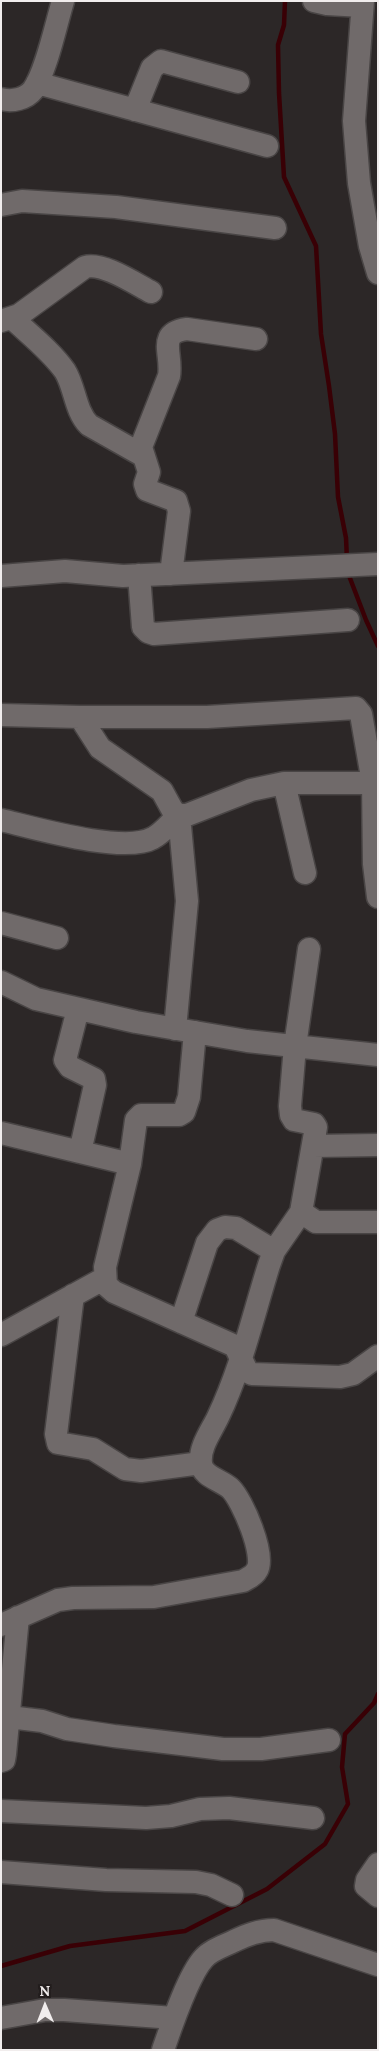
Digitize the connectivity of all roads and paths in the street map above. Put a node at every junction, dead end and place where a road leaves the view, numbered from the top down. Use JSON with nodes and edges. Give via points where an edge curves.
{"nodes":[{"id":1,"x":63,"y":1,"type":"edge"},
{"id":2,"x":314,"y":1,"type":"edge"},
{"id":3,"x":366,"y":3,"type":"edge"},
{"id":4,"x":238,"y":82,"type":"dead end"},
{"id":5,"x":36,"y":83,"type":"junction"},
{"id":6,"x":1,"y":99,"type":"edge"},
{"id":7,"x":135,"y":110,"type":"junction"},
{"id":8,"x":267,"y":146,"type":"dead end"},
{"id":9,"x":1,"y":205,"type":"edge"},
{"id":10,"x":275,"y":228,"type":"dead end"},
{"id":11,"x":374,"y":242,"type":"edge"},
{"id":12,"x":378,"y":273,"type":"edge"},
{"id":13,"x":151,"y":292,"type":"dead end"},
{"id":14,"x":6,"y":319,"type":"edge"},
{"id":15,"x":256,"y":339,"type":"dead end"},
{"id":16,"x":142,"y":455,"type":"junction"},
{"id":17,"x":373,"y":564,"type":"edge"},
{"id":18,"x":171,"y":574,"type":"junction"},
{"id":19,"x":139,"y":575,"type":"junction"},
{"id":20,"x":1,"y":576,"type":"edge"},
{"id":21,"x":348,"y":620,"type":"dead end"},
{"id":22,"x":1,"y":715,"type":"edge"},
{"id":23,"x":80,"y":717,"type":"junction"},
{"id":24,"x":284,"y":783,"type":"junction"},
{"id":25,"x":373,"y":783,"type":"junction"},
{"id":26,"x":179,"y":815,"type":"junction"},
{"id":27,"x":1,"y":820,"type":"edge"},
{"id":28,"x":376,"y":864,"type":"edge"},
{"id":29,"x":305,"y":873,"type":"dead end"},
{"id":30,"x":378,"y":897,"type":"edge"},
{"id":31,"x":1,"y":923,"type":"edge"},
{"id":32,"x":57,"y":938,"type":"dead end"},
{"id":33,"x":309,"y":949,"type":"dead end"},
{"id":34,"x":1,"y":982,"type":"edge"},
{"id":35,"x":78,"y":1009,"type":"junction"},
{"id":36,"x":185,"y":1030,"type":"junction"},
{"id":37,"x":295,"y":1046,"type":"junction"},
{"id":38,"x":378,"y":1054,"type":"edge"},
{"id":39,"x":1,"y":1133,"type":"edge"},
{"id":40,"x":378,"y":1145,"type":"edge"},
{"id":41,"x":314,"y":1146,"type":"junction"},
{"id":42,"x":80,"y":1152,"type":"junction"},
{"id":43,"x":130,"y":1164,"type":"junction"},
{"id":44,"x":300,"y":1212,"type":"junction"},
{"id":45,"x":378,"y":1222,"type":"edge"},
{"id":46,"x":274,"y":1251,"type":"junction"},
{"id":47,"x":105,"y":1278,"type":"junction"},
{"id":48,"x":73,"y":1295,"type":"junction"},
{"id":49,"x":181,"y":1322,"type":"junction"},
{"id":50,"x":1,"y":1335,"type":"edge"},
{"id":51,"x":378,"y":1356,"type":"edge"},
{"id":52,"x":241,"y":1358,"type":"junction"},
{"id":53,"x":201,"y":1463,"type":"junction"},
{"id":54,"x":10,"y":1621,"type":"edge"},
{"id":55,"x":9,"y":1716,"type":"junction"},
{"id":56,"x":329,"y":1740,"type":"dead end"},
{"id":57,"x":1,"y":1761,"type":"edge"},
{"id":58,"x":1,"y":1811,"type":"edge"},
{"id":59,"x":313,"y":1818,"type":"dead end"},
{"id":60,"x":378,"y":1864,"type":"edge"},
{"id":61,"x":1,"y":1872,"type":"edge"},
{"id":62,"x":232,"y":1895,"type":"dead end"},
{"id":63,"x":378,"y":1896,"type":"edge"},
{"id":64,"x":378,"y":1965,"type":"edge"},
{"id":65,"x":1,"y":2018,"type":"edge"},
{"id":66,"x":174,"y":2018,"type":"junction"},
{"id":67,"x":163,"y":2050,"type":"edge"}],
"edges":[{"from":1,"to":5,"type":"street"},
{"from":2,"to":3,"type":"street"},
{"from":3,"to":11,"type":"street","via":[[354,121],[360,183]]},
{"from":4,"to":7,"type":"street","via":[[161,61],[152,68]]},
{"from":5,"to":6,"type":"street","via":[[32,91],[21,99]]},
{"from":5,"to":7,"type":"street"},
{"from":7,"to":8,"type":"street"},
{"from":9,"to":10,"type":"street","via":[[22,201],[116,207]]},
{"from":11,"to":12,"type":"street"},
{"from":13,"to":14,"type":"street","via":[[102,267],[85,267],[19,315]]},
{"from":14,"to":16,"type":"street","via":[[65,371],[84,420]]},
{"from":15,"to":16,"type":"street","via":[[187,329],[176,330],[170,335],[167,344],[169,376],[142,439]]},
{"from":16,"to":18,"type":"street","via":[[148,472],[146,490],[176,501],[179,511]]},
{"from":17,"to":18,"type":"street"},
{"from":18,"to":19,"type":"street"},
{"from":19,"to":20,"type":"street","via":[[64,571]]},
{"from":19,"to":21,"type":"street","via":[[143,626],[154,634]]},
{"from":22,"to":23,"type":"street"},
{"from":23,"to":25,"type":"street","via":[[207,717],[356,708],[361,714]]},
{"from":23,"to":26,"type":"street","via":[[100,748],[162,791],[173,811]]},
{"from":24,"to":25,"type":"street"},
{"from":24,"to":26,"type":"street","via":[[251,790]]},
{"from":24,"to":29,"type":"street"},
{"from":25,"to":28,"type":"street"},
{"from":26,"to":27,"type":"street","via":[[154,838],[132,844],[69,836]]},
{"from":26,"to":36,"type":"street","via":[[187,901]]},
{"from":28,"to":30,"type":"street"},
{"from":31,"to":32,"type":"street"},
{"from":33,"to":37,"type":"street"},
{"from":34,"to":35,"type":"street","via":[[27,996]]},
{"from":35,"to":36,"type":"street"},
{"from":35,"to":42,"type":"street","via":[[65,1060],[70,1067],[94,1079],[95,1085]]},
{"from":36,"to":37,"type":"street"},
{"from":36,"to":43,"type":"street","via":[[192,1080],[188,1105],[178,1115],[141,1115],[136,1120]]},
{"from":37,"to":38,"type":"street"},
{"from":37,"to":41,"type":"street","via":[[291,1115],[297,1121],[316,1126]]},
{"from":39,"to":42,"type":"street"},
{"from":40,"to":41,"type":"street"},
{"from":41,"to":44,"type":"street"},
{"from":42,"to":43,"type":"street"},
{"from":43,"to":47,"type":"street"},
{"from":44,"to":45,"type":"street","via":[[316,1222]]},
{"from":44,"to":46,"type":"street"},
{"from":46,"to":49,"type":"street","via":[[236,1228],[217,1230],[207,1243]]},
{"from":46,"to":52,"type":"street"},
{"from":47,"to":48,"type":"street"},
{"from":47,"to":49,"type":"street","via":[[106,1285],[114,1292]]},
{"from":48,"to":50,"type":"street"},
{"from":48,"to":53,"type":"street","via":[[56,1434],[58,1442],[93,1449],[125,1469],[141,1471]]},
{"from":49,"to":52,"type":"street","via":[[235,1346]]},
{"from":51,"to":52,"type":"street","via":[[353,1374],[329,1378],[252,1374],[246,1372]]},
{"from":52,"to":53,"type":"street","via":[[206,1442]]},
{"from":53,"to":54,"type":"street","via":[[204,1471],[230,1487],[250,1524],[259,1557],[257,1570],[251,1577],[165,1596],[58,1600]]},
{"from":54,"to":55,"type":"street"},
{"from":55,"to":56,"type":"street","via":[[114,1736],[224,1749],[261,1749]]},
{"from":55,"to":57,"type":"street","via":[[6,1754]]},
{"from":58,"to":59,"type":"street","via":[[146,1818],[171,1816],[200,1808],[229,1808]]},
{"from":60,"to":63,"type":"street","via":[[366,1886]]},
{"from":61,"to":62,"type":"street","via":[[106,1880],[196,1882]]},
{"from":64,"to":66,"type":"street","via":[[292,1934],[262,1930],[224,1945],[205,1957],[197,1966]]},
{"from":65,"to":66,"type":"street","via":[[45,2010]]},
{"from":66,"to":67,"type":"street"}]}
